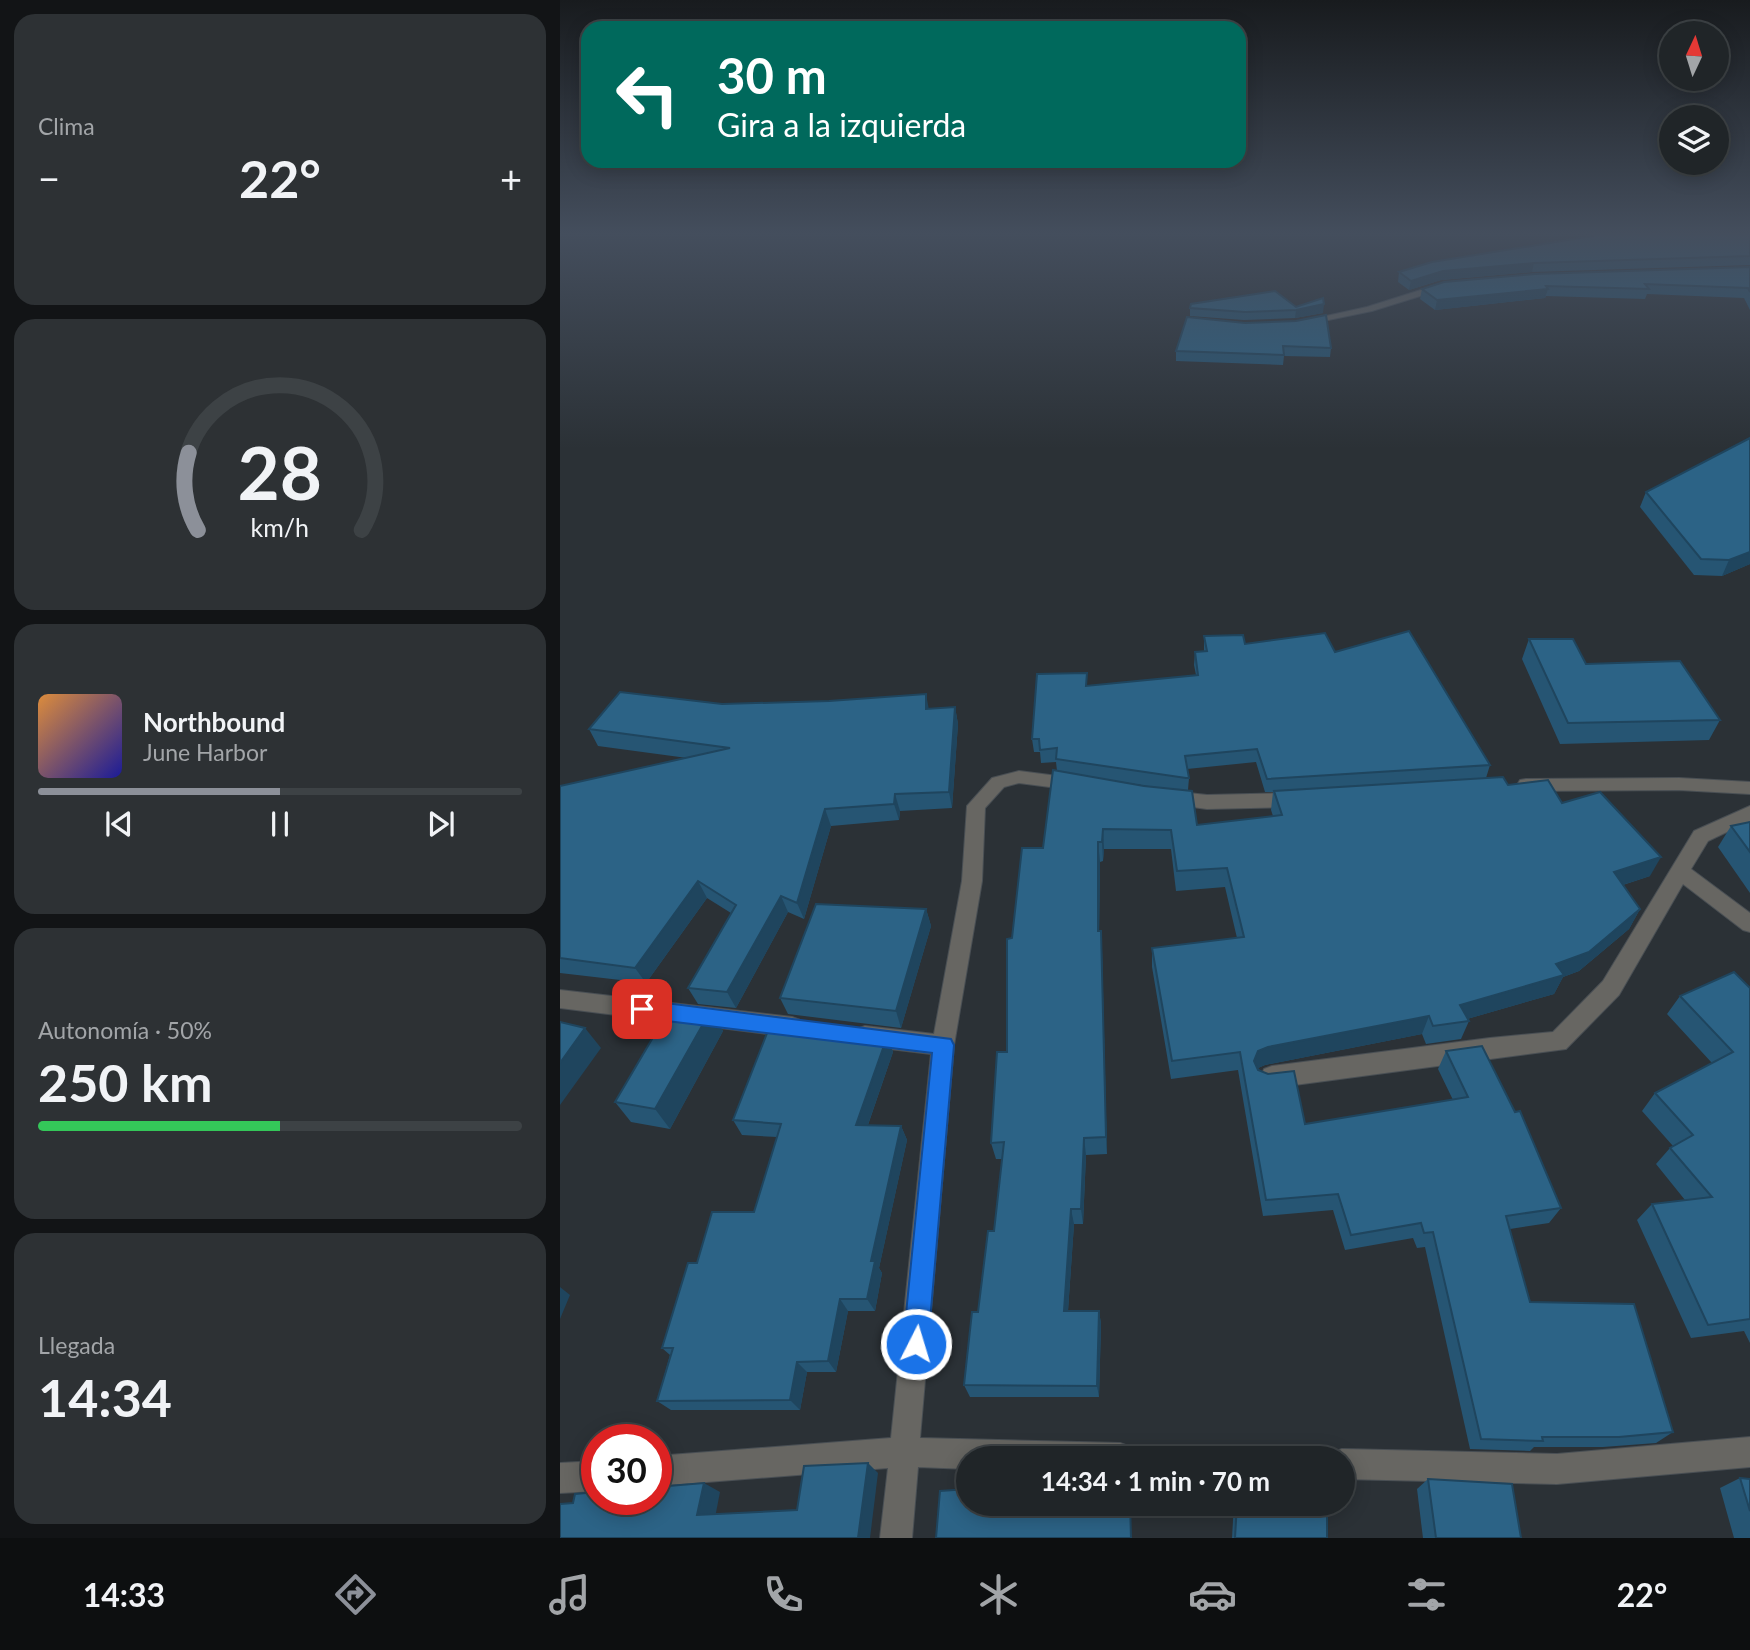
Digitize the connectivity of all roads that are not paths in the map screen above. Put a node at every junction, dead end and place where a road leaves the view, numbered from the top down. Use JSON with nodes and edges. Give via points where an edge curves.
{"nodes":[{"id":1,"x":1380,"y":306,"type":"edge"},
{"id":2,"x":1295,"y":324,"type":"edge"},
{"id":3,"x":1094,"y":787,"type":"edge"},
{"id":4,"x":1506,"y":787,"type":"edge"},
{"id":5,"x":1750,"y":788,"type":"edge"},
{"id":6,"x":1156,"y":797,"type":"edge"},
{"id":7,"x":1308,"y":799,"type":"edge"},
{"id":8,"x":1750,"y":813,"type":"edge"},
{"id":9,"x":1680,"y":871,"type":"junction"},
{"id":10,"x":1750,"y":925,"type":"edge"},
{"id":11,"x":560,"y":999,"type":"edge"},
{"id":12,"x":820,"y":1030,"type":"edge"},
{"id":13,"x":848,"y":1034,"type":"edge"},
{"id":14,"x":943,"y":1045,"type":"junction"},
{"id":15,"x":1266,"y":1078,"type":"edge"},
{"id":16,"x":906,"y":1452,"type":"junction"},
{"id":17,"x":1750,"y":1452,"type":"edge"},
{"id":18,"x":956,"y":1453,"type":"edge"},
{"id":19,"x":1355,"y":1464,"type":"edge"},
{"id":20,"x":672,"y":1470,"type":"edge"},
{"id":21,"x":581,"y":1477,"type":"edge"},
{"id":22,"x":560,"y":1478,"type":"edge"},
{"id":23,"x":896,"y":1538,"type":"edge"}],
"edges":[{"from":1,"to":2,"type":"street"},
{"from":3,"to":14,"type":"street","via":[[1018,777],[998,782],[976,806],[972,881]]},
{"from":4,"to":5,"type":"street","via":[[1679,783]]},
{"from":6,"to":7,"type":"street","via":[[1207,802]]},
{"from":8,"to":9,"type":"street","via":[[1702,836]]},
{"from":9,"to":10,"type":"street"},
{"from":9,"to":15,"type":"street","via":[[1611,988],[1558,1042]]},
{"from":11,"to":12,"type":"street"},
{"from":13,"to":14,"type":"street"},
{"from":14,"to":16,"type":"street"},
{"from":16,"to":18,"type":"street"},
{"from":16,"to":20,"type":"street"},
{"from":16,"to":23,"type":"street"},
{"from":17,"to":19,"type":"street","via":[[1557,1469]]},
{"from":21,"to":22,"type":"street"}]}
